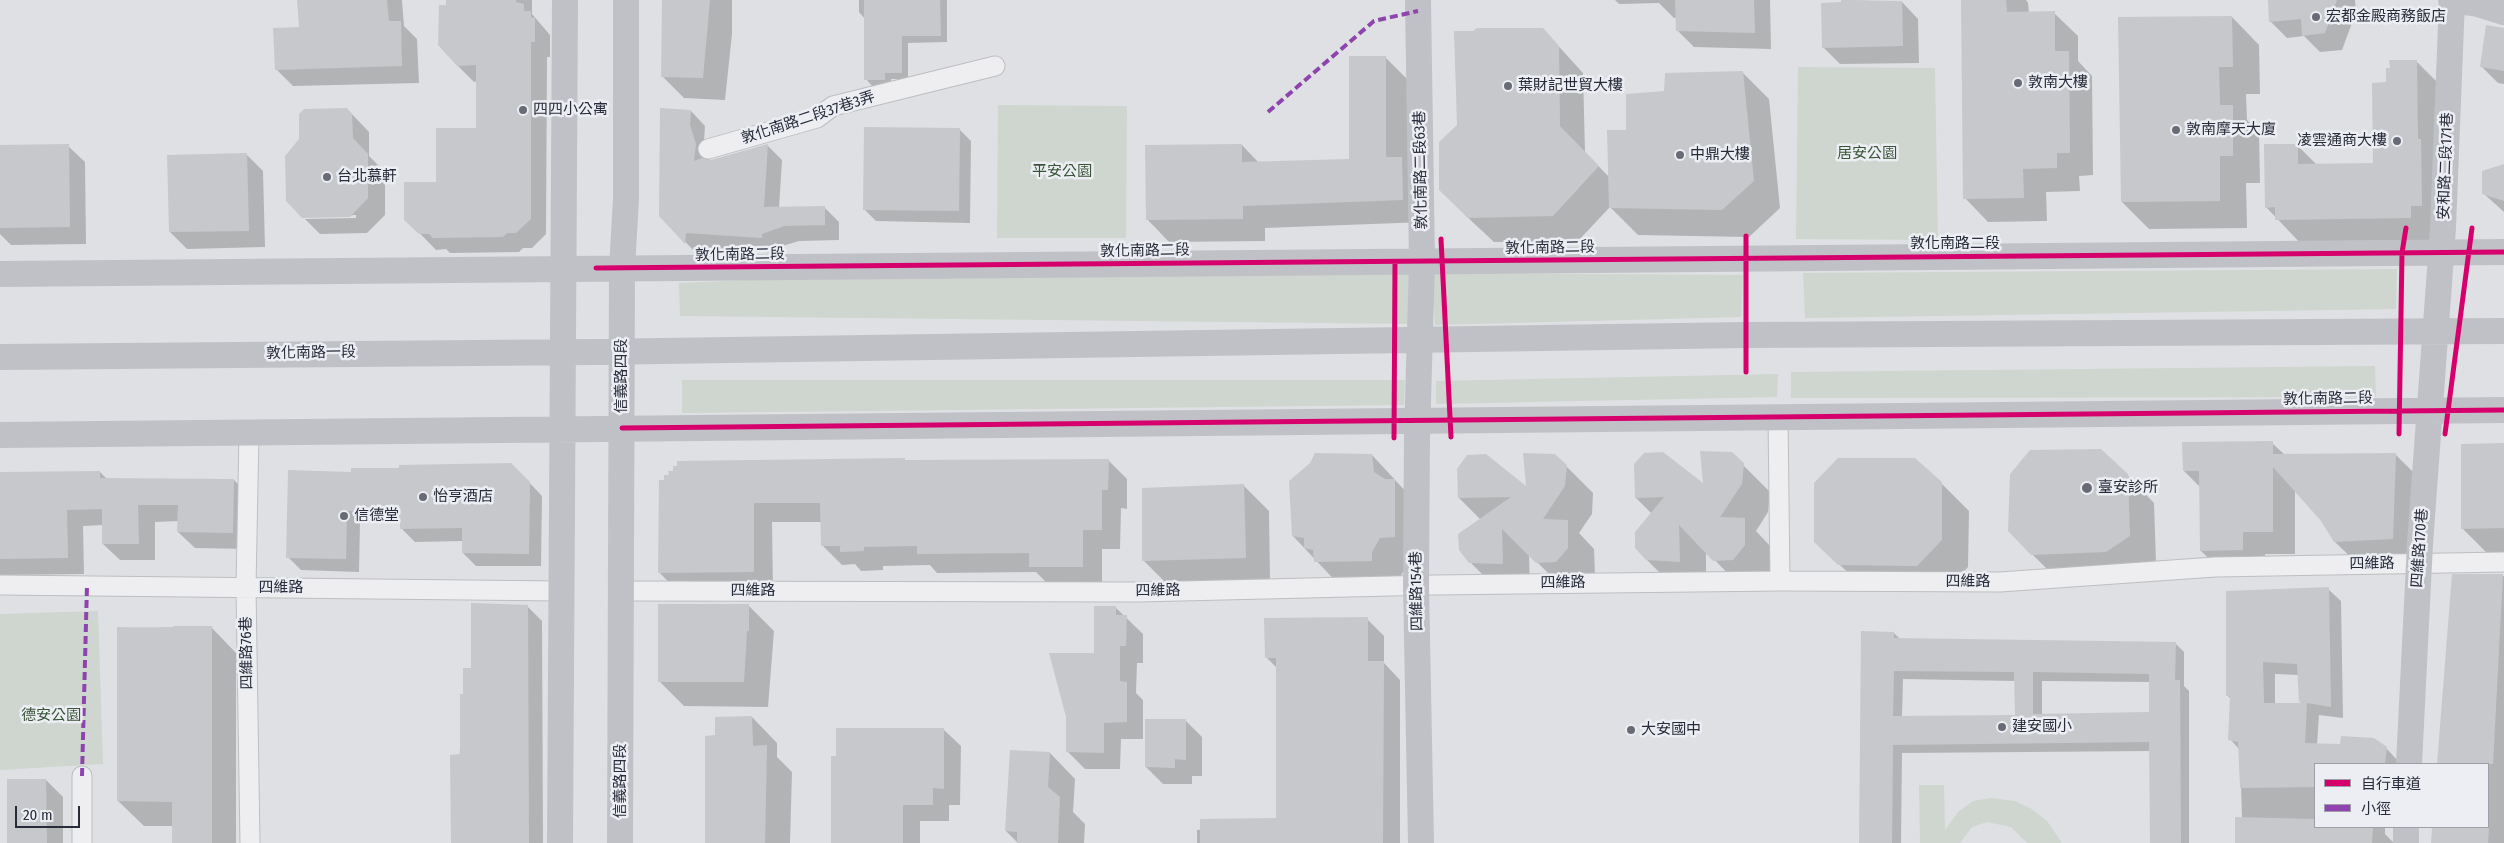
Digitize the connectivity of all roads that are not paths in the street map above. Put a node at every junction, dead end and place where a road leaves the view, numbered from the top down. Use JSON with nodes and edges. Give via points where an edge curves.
{"nodes":[{"id":1,"x":565,"y":0,"type":"edge"},
{"id":2,"x":626,"y":0,"type":"edge"},
{"id":3,"x":1418,"y":0,"type":"edge"},
{"id":4,"x":2452,"y":0,"type":"edge"},
{"id":5,"x":2504,"y":12,"type":"edge"},
{"id":6,"x":995,"y":66,"type":"dead end"},
{"id":7,"x":708,"y":149,"type":"dead end"},
{"id":8,"x":2441,"y":252,"type":"junction"},
{"id":9,"x":2504,"y":252,"type":"edge"},
{"id":10,"x":1422,"y":261,"type":"junction"},
{"id":11,"x":622,"y":268,"type":"junction"},
{"id":12,"x":563,"y":269,"type":"junction"},
{"id":13,"x":0,"y":274,"type":"edge"},
{"id":14,"x":2504,"y":331,"type":"edge"},
{"id":15,"x":2435,"y":332,"type":"junction"},
{"id":16,"x":1421,"y":339,"type":"junction"},
{"id":17,"x":564,"y":351,"type":"junction"},
{"id":18,"x":622,"y":351,"type":"junction"},
{"id":19,"x":0,"y":357,"type":"edge"},
{"id":20,"x":2504,"y":410,"type":"edge"},
{"id":21,"x":2430,"y":411,"type":"junction"},
{"id":22,"x":1778,"y":417,"type":"junction"},
{"id":23,"x":1418,"y":420,"type":"junction"},
{"id":24,"x":562,"y":428,"type":"junction"},
{"id":25,"x":622,"y":428,"type":"junction"},
{"id":26,"x":249,"y":433,"type":"junction"},
{"id":27,"x":0,"y":435,"type":"edge"},
{"id":28,"x":2504,"y":562,"type":"edge"},
{"id":29,"x":2418,"y":563,"type":"junction"},
{"id":30,"x":1780,"y":581,"type":"junction"},
{"id":31,"x":1416,"y":585,"type":"junction"},
{"id":32,"x":0,"y":586,"type":"edge"},
{"id":33,"x":246,"y":588,"type":"junction"},
{"id":34,"x":561,"y":591,"type":"junction"},
{"id":35,"x":621,"y":591,"type":"junction"},
{"id":36,"x":2409,"y":763,"type":"edge"},
{"id":37,"x":82,"y":776,"type":"dead end"},
{"id":38,"x":2406,"y":828,"type":"edge"},
{"id":39,"x":82,"y":843,"type":"edge"},
{"id":40,"x":250,"y":843,"type":"edge"},
{"id":41,"x":560,"y":843,"type":"edge"},
{"id":42,"x":620,"y":843,"type":"edge"},
{"id":43,"x":1422,"y":843,"type":"edge"},
{"id":44,"x":2406,"y":843,"type":"edge"}],
"edges":[{"from":1,"to":12,"type":"main road"},
{"from":2,"to":11,"type":"main road","name":"信義路四段","via":[[626,199]]},
{"from":3,"to":10,"type":"main road","name":"敦化南路二段63巷"},
{"from":4,"to":5,"type":"main road"},
{"from":4,"to":8,"type":"main road","name":"安和路二段171巷"},
{"from":6,"to":7,"type":"street","name":"敦化南路二段37巷3弄","via":[[833,106],[817,118]]},
{"from":8,"to":9,"type":"main road","name":"敦化南路二段"},
{"from":8,"to":10,"type":"main road","name":"敦化南路二段"},
{"from":8,"to":15,"type":"main road","name":"安和路二段171巷"},
{"from":10,"to":11,"type":"main road","name":"敦化南路二段"},
{"from":10,"to":16,"type":"main road","name":"敦化南路二段63巷"},
{"from":11,"to":12,"type":"main road","name":"敦化南路二段"},
{"from":11,"to":18,"type":"main road","name":"信義路四段"},
{"from":12,"to":13,"type":"main road"},
{"from":12,"to":17,"type":"main road"},
{"from":14,"to":15,"type":"main road"},
{"from":15,"to":16,"type":"main road"},
{"from":15,"to":21,"type":"main road","name":"四維路170巷"},
{"from":16,"to":18,"type":"main road"},
{"from":16,"to":23,"type":"main road","name":"四維路154巷"},
{"from":17,"to":18,"type":"main road","name":"敦化南路一段"},
{"from":17,"to":19,"type":"main road","name":"敦化南路一段"},
{"from":17,"to":24,"type":"main road"},
{"from":18,"to":25,"type":"main road","name":"信義路四段"},
{"from":20,"to":21,"type":"main road","name":"敦化南路二段"},
{"from":21,"to":22,"type":"main road","name":"敦化南路二段"},
{"from":21,"to":29,"type":"main road","name":"四維路170巷"},
{"from":22,"to":23,"type":"main road","name":"敦化南路二段"},
{"from":22,"to":30,"type":"street"},
{"from":23,"to":25,"type":"main road","name":"敦化南路二段"},
{"from":23,"to":31,"type":"main road","name":"四維路154巷"},
{"from":24,"to":25,"type":"main road","name":"敦化南路二段"},
{"from":24,"to":26,"type":"main road"},
{"from":24,"to":34,"type":"main road"},
{"from":25,"to":35,"type":"main road","name":"信義路四段"},
{"from":26,"to":27,"type":"main road"},
{"from":26,"to":33,"type":"street","name":"四維路76巷"},
{"from":28,"to":29,"type":"street","name":"四維路"},
{"from":29,"to":30,"type":"street","name":"四維路","via":[[2215,567],[2000,582]]},
{"from":29,"to":36,"type":"main road","name":"四維路170巷"},
{"from":30,"to":31,"type":"street","name":"四維路"},
{"from":31,"to":35,"type":"street","name":"四維路","via":[[1139,592]]},
{"from":31,"to":43,"type":"main road","name":"四維路154巷"},
{"from":32,"to":33,"type":"street","name":"四維路"},
{"from":33,"to":34,"type":"street","name":"四維路"},
{"from":33,"to":40,"type":"street","name":"四維路76巷"},
{"from":34,"to":41,"type":"main road"},
{"from":35,"to":42,"type":"main road","name":"信義路四段"},
{"from":37,"to":39,"type":"street"},
{"from":38,"to":44,"type":"main road"}]}
